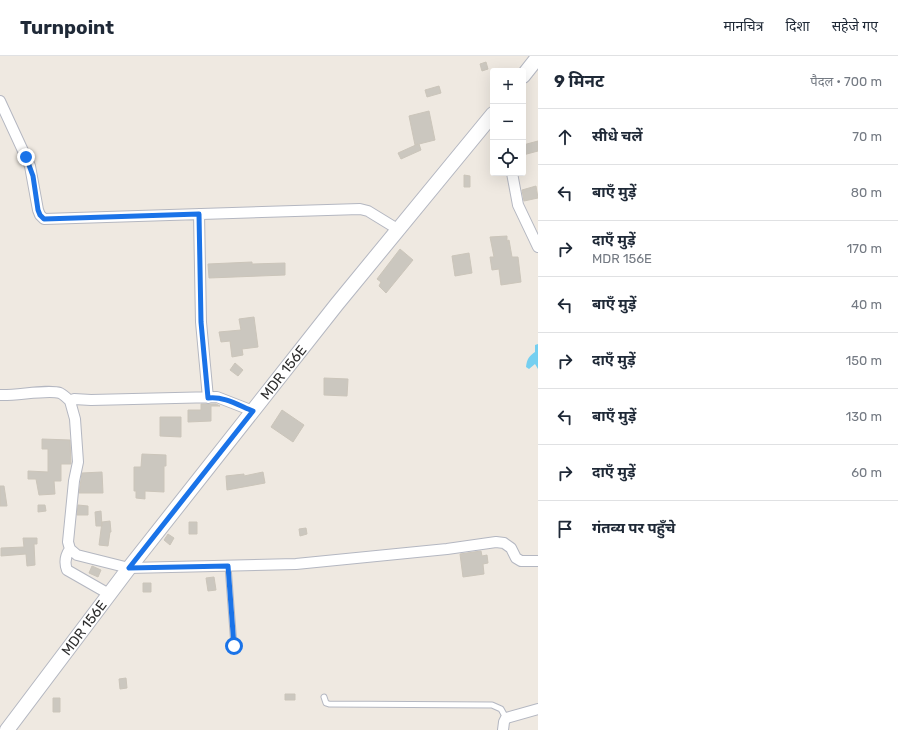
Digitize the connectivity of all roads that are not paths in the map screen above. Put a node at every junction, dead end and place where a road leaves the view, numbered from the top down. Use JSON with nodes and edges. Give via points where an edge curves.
{"nodes":[{"id":1,"x":538,"y":57,"type":"edge"},
{"id":2,"x":526,"y":72,"type":"edge"},
{"id":3,"x":0,"y":101,"type":"edge"},
{"id":4,"x":490,"y":118,"type":"edge"},
{"id":5,"x":513,"y":176,"type":"edge"},
{"id":6,"x":199,"y":214,"type":"junction"},
{"id":7,"x":399,"y":230,"type":"junction"},
{"id":8,"x":538,"y":247,"type":"edge"},
{"id":9,"x":0,"y":395,"type":"edge"},
{"id":10,"x":208,"y":398,"type":"junction"},
{"id":11,"x":70,"y":401,"type":"junction"},
{"id":12,"x":253,"y":411,"type":"junction"},
{"id":13,"x":70,"y":549,"type":"junction"},
{"id":14,"x":538,"y":561,"type":"edge"},
{"id":15,"x":228,"y":566,"type":"junction"},
{"id":16,"x":129,"y":568,"type":"junction"},
{"id":17,"x":109,"y":594,"type":"junction"},
{"id":18,"x":234,"y":646,"type":"dead end"},
{"id":19,"x":324,"y":697,"type":"dead end"},
{"id":20,"x":538,"y":709,"type":"edge"},
{"id":21,"x":506,"y":718,"type":"junction"},
{"id":22,"x":7,"y":730,"type":"edge"},
{"id":23,"x":503,"y":730,"type":"edge"}],
"edges":[{"from":1,"to":2,"type":"main road"},
{"from":3,"to":6,"type":"street","via":[[30,166],[38,210],[44,219]]},
{"from":4,"to":7,"type":"main road","name":"MDR 156E"},
{"from":5,"to":8,"type":"street","via":[[518,205]]},
{"from":6,"to":7,"type":"street","via":[[360,209],[368,211]]},
{"from":6,"to":10,"type":"street","via":[[201,322]]},
{"from":7,"to":12,"type":"main road","name":"MDR 156E"},
{"from":9,"to":11,"type":"street","via":[[55,392]]},
{"from":10,"to":11,"type":"street"},
{"from":10,"to":12,"type":"street","via":[[217,397]]},
{"from":11,"to":13,"type":"street","via":[[75,419],[78,462],[68,542]]},
{"from":12,"to":16,"type":"main road","name":"MDR 156E"},
{"from":13,"to":16,"type":"street","via":[[77,555]]},
{"from":13,"to":17,"type":"street","via":[[65,558],[67,570]]},
{"from":14,"to":15,"type":"street","via":[[521,561],[516,558],[511,548],[496,542],[312,563]]},
{"from":15,"to":16,"type":"street"},
{"from":15,"to":18,"type":"lane"},
{"from":16,"to":17,"type":"main road","name":"MDR 156E"},
{"from":17,"to":22,"type":"main road","name":"MDR 156E"},
{"from":19,"to":21,"type":"lane","via":[[329,704],[492,705],[501,709]]},
{"from":20,"to":21,"type":"street"},
{"from":21,"to":23,"type":"street"}]}
